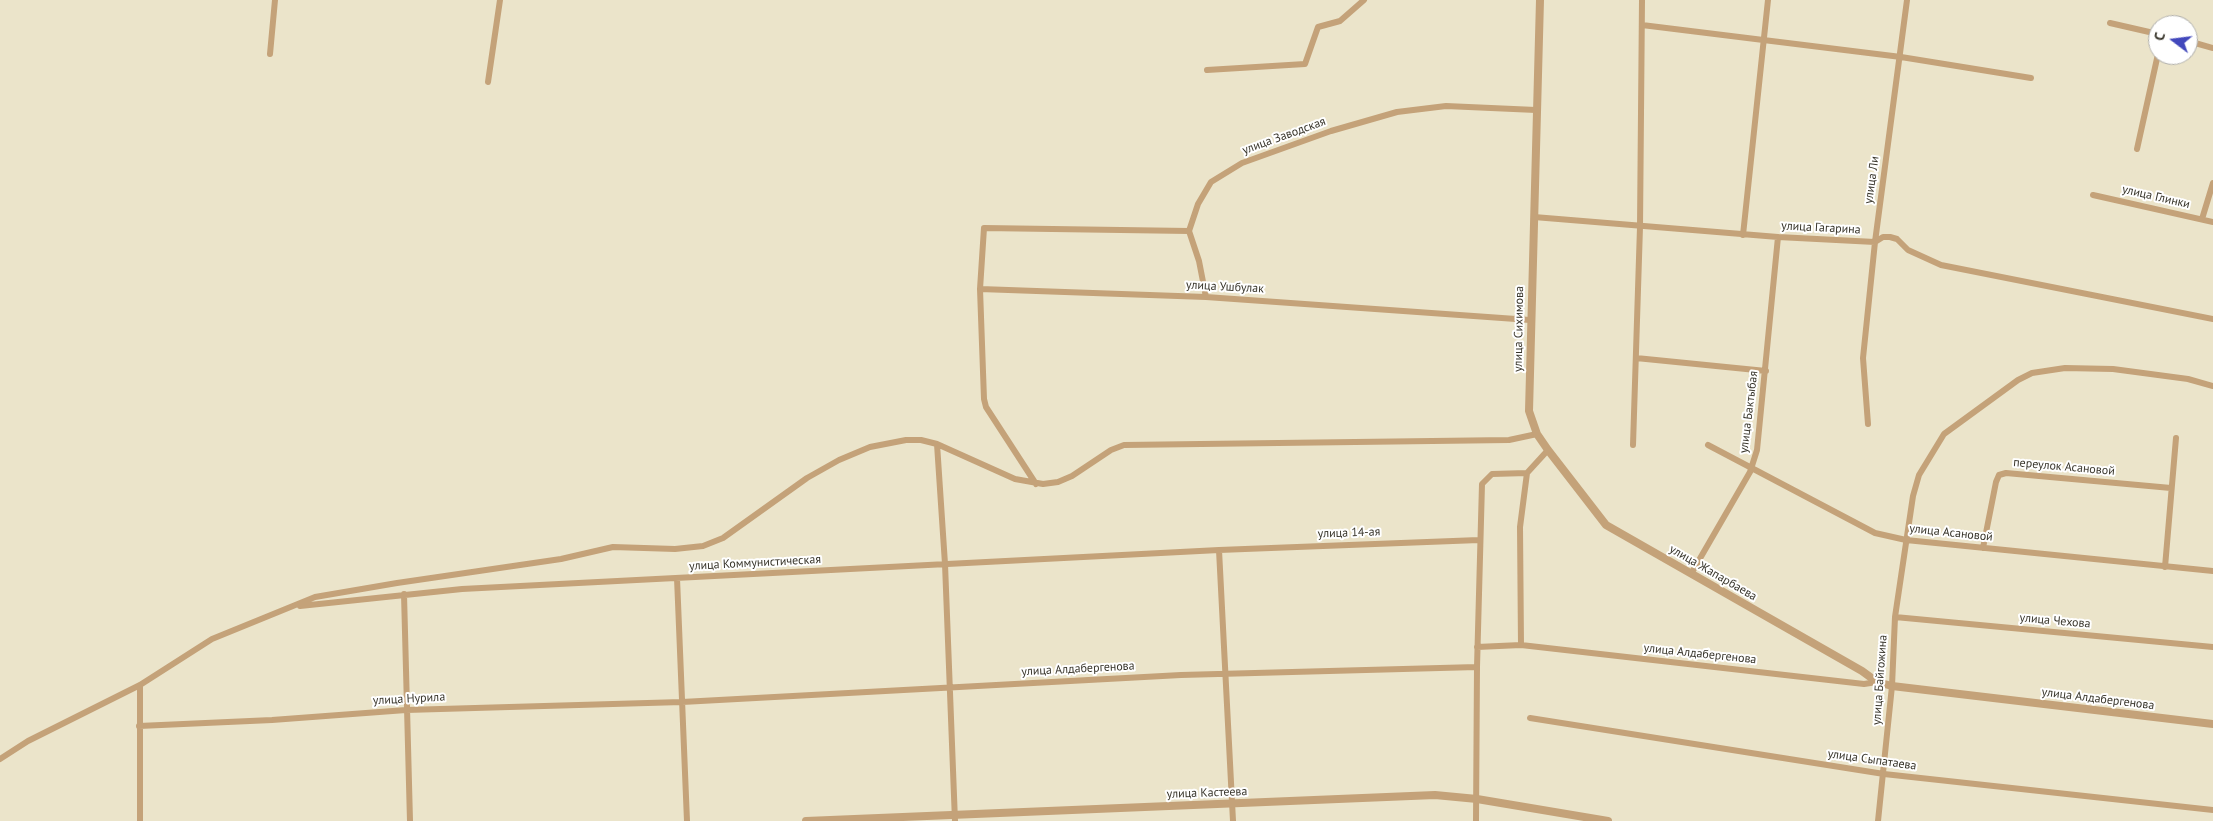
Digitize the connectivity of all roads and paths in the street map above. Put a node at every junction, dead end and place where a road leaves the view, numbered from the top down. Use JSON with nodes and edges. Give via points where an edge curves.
{"nodes":[{"id":1,"x":275,"y":0,"type":"edge"},
{"id":2,"x":500,"y":0,"type":"edge"},
{"id":3,"x":1364,"y":0,"type":"edge"},
{"id":4,"x":1540,"y":0,"type":"edge"},
{"id":5,"x":1642,"y":0,"type":"edge"},
{"id":6,"x":1768,"y":0,"type":"edge"},
{"id":7,"x":1907,"y":0,"type":"edge"},
{"id":8,"x":2110,"y":24,"type":"dead end"},
{"id":9,"x":1642,"y":25,"type":"junction"},
{"id":10,"x":2148,"y":32,"type":"edge"},
{"id":11,"x":1763,"y":40,"type":"junction"},
{"id":12,"x":2198,"y":44,"type":"edge"},
{"id":13,"x":2213,"y":48,"type":"edge"},
{"id":14,"x":270,"y":54,"type":"dead end"},
{"id":15,"x":1901,"y":57,"type":"junction"},
{"id":16,"x":2156,"y":65,"type":"edge"},
{"id":17,"x":1207,"y":70,"type":"dead end"},
{"id":18,"x":2031,"y":78,"type":"dead end"},
{"id":19,"x":488,"y":82,"type":"dead end"},
{"id":20,"x":1536,"y":110,"type":"junction"},
{"id":21,"x":2137,"y":149,"type":"dead end"},
{"id":22,"x":2213,"y":183,"type":"edge"},
{"id":23,"x":2093,"y":195,"type":"dead end"},
{"id":24,"x":1534,"y":217,"type":"junction"},
{"id":25,"x":2202,"y":219,"type":"junction"},
{"id":26,"x":2213,"y":222,"type":"edge"},
{"id":27,"x":1640,"y":227,"type":"junction"},
{"id":28,"x":1189,"y":231,"type":"junction"},
{"id":29,"x":1743,"y":235,"type":"junction"},
{"id":30,"x":1778,"y":237,"type":"junction"},
{"id":31,"x":1875,"y":242,"type":"junction"},
{"id":32,"x":980,"y":290,"type":"junction"},
{"id":33,"x":1206,"y":297,"type":"junction"},
{"id":34,"x":2213,"y":319,"type":"edge"},
{"id":35,"x":1530,"y":320,"type":"junction"},
{"id":36,"x":1636,"y":358,"type":"junction"},
{"id":37,"x":1766,"y":371,"type":"junction"},
{"id":38,"x":2213,"y":386,"type":"edge"},
{"id":39,"x":1868,"y":424,"type":"dead end"},
{"id":40,"x":1537,"y":434,"type":"junction"},
{"id":41,"x":2176,"y":438,"type":"dead end"},
{"id":42,"x":937,"y":444,"type":"junction"},
{"id":43,"x":1633,"y":445,"type":"dead end"},
{"id":44,"x":1708,"y":445,"type":"dead end"},
{"id":45,"x":1548,"y":450,"type":"junction"},
{"id":46,"x":1751,"y":469,"type":"junction"},
{"id":47,"x":1527,"y":473,"type":"junction"},
{"id":48,"x":1036,"y":484,"type":"junction"},
{"id":49,"x":2171,"y":488,"type":"junction"},
{"id":50,"x":1480,"y":540,"type":"junction"},
{"id":51,"x":1906,"y":540,"type":"junction"},
{"id":52,"x":1983,"y":548,"type":"junction"},
{"id":53,"x":1218,"y":550,"type":"junction"},
{"id":54,"x":945,"y":564,"type":"junction"},
{"id":55,"x":2165,"y":567,"type":"junction"},
{"id":56,"x":2213,"y":570,"type":"edge"},
{"id":57,"x":1691,"y":574,"type":"junction"},
{"id":58,"x":677,"y":578,"type":"junction"},
{"id":59,"x":404,"y":594,"type":"junction"},
{"id":60,"x":294,"y":607,"type":"junction"},
{"id":61,"x":1895,"y":617,"type":"junction"},
{"id":62,"x":1477,"y":646,"type":"junction"},
{"id":63,"x":1521,"y":646,"type":"junction"},
{"id":64,"x":2213,"y":647,"type":"edge"},
{"id":65,"x":1477,"y":667,"type":"junction"},
{"id":66,"x":1225,"y":674,"type":"junction"},
{"id":67,"x":1877,"y":682,"type":"junction"},
{"id":68,"x":140,"y":685,"type":"junction"},
{"id":69,"x":1892,"y":686,"type":"junction"},
{"id":70,"x":950,"y":687,"type":"junction"},
{"id":71,"x":682,"y":702,"type":"junction"},
{"id":72,"x":406,"y":710,"type":"junction"},
{"id":73,"x":1530,"y":718,"type":"dead end"},
{"id":74,"x":2213,"y":724,"type":"edge"},
{"id":75,"x":139,"y":726,"type":"junction"},
{"id":76,"x":0,"y":759,"type":"edge"},
{"id":77,"x":1884,"y":774,"type":"junction"},
{"id":78,"x":1477,"y":799,"type":"junction"},
{"id":79,"x":1232,"y":803,"type":"junction"},
{"id":80,"x":2213,"y":810,"type":"edge"},
{"id":81,"x":955,"y":817,"type":"edge"},
{"id":82,"x":140,"y":821,"type":"edge"},
{"id":83,"x":410,"y":821,"type":"edge"},
{"id":84,"x":687,"y":821,"type":"edge"},
{"id":85,"x":806,"y":821,"type":"edge"},
{"id":86,"x":1233,"y":821,"type":"edge"},
{"id":87,"x":1476,"y":821,"type":"edge"},
{"id":88,"x":1608,"y":821,"type":"edge"},
{"id":89,"x":1878,"y":821,"type":"edge"}],
"edges":[{"from":1,"to":14,"type":"street"},
{"from":2,"to":19,"type":"street"},
{"from":3,"to":17,"type":"street","via":[[1340,21],[1318,27],[1305,64]]},
{"from":4,"to":20,"type":"street","name":"улица Сихимова"},
{"from":5,"to":9,"type":"street"},
{"from":6,"to":11,"type":"street"},
{"from":7,"to":15,"type":"street","name":"улица Ли"},
{"from":8,"to":10,"type":"street"},
{"from":9,"to":11,"type":"street"},
{"from":9,"to":27,"type":"street"},
{"from":11,"to":15,"type":"street"},
{"from":11,"to":29,"type":"street"},
{"from":12,"to":13,"type":"street"},
{"from":15,"to":18,"type":"street"},
{"from":15,"to":31,"type":"street","name":"улица Ли"},
{"from":16,"to":21,"type":"street"},
{"from":20,"to":24,"type":"street","name":"улица Сихимова"},
{"from":20,"to":28,"type":"street","name":"улица Заводская","via":[[1446,106],[1397,112],[1331,131],[1242,163],[1211,182],[1198,204]]},
{"from":22,"to":25,"type":"street"},
{"from":23,"to":25,"type":"street","name":"улица Глинки"},
{"from":24,"to":27,"type":"street","name":"улица Гагарина"},
{"from":24,"to":35,"type":"street","name":"улица Сихимова"},
{"from":25,"to":26,"type":"street","name":"улица Глинки"},
{"from":27,"to":29,"type":"street","name":"улица Гагарина"},
{"from":27,"to":36,"type":"street"},
{"from":28,"to":32,"type":"street","via":[[984,228]]},
{"from":28,"to":33,"type":"street"},
{"from":29,"to":30,"type":"street","name":"улица Гагарина"},
{"from":30,"to":31,"type":"street","name":"улица Гагарина"},
{"from":30,"to":37,"type":"street","name":"улица Бактыбая"},
{"from":31,"to":34,"type":"street","name":"улица Гагарина","via":[[1890,237],[1908,250],[1941,265]]},
{"from":31,"to":39,"type":"street","name":"улица Ли","via":[[1863,358]]},
{"from":32,"to":33,"type":"street","name":"улица Ушбулак"},
{"from":32,"to":48,"type":"street","via":[[986,408]]},
{"from":33,"to":35,"type":"street","name":"улица Ушбулак"},
{"from":35,"to":40,"type":"street","name":"улица Сихимова","via":[[1529,411]]},
{"from":36,"to":37,"type":"street"},
{"from":36,"to":43,"type":"street"},
{"from":37,"to":46,"type":"street","name":"улица Бактыбая","via":[[1757,450]]},
{"from":38,"to":51,"type":"street","name":"улица Байгожина","via":[[2188,379],[2113,369],[2065,368],[2032,373],[2018,380],[1944,434],[1919,475]]},
{"from":40,"to":45,"type":"street","name":"улица Сихимова"},
{"from":40,"to":48,"type":"street","via":[[1509,440],[1124,445],[1072,476],[1058,482]]},
{"from":41,"to":49,"type":"street"},
{"from":42,"to":48,"type":"street","via":[[1015,479]]},
{"from":42,"to":54,"type":"street"},
{"from":42,"to":60,"type":"street","via":[[906,440],[870,447],[839,460],[807,478],[723,538],[703,546],[604,548],[561,559],[315,597]]},
{"from":44,"to":46,"type":"street","name":"улица Асановой"},
{"from":45,"to":47,"type":"street"},
{"from":45,"to":57,"type":"street","name":"улица Жапарбаева","via":[[1606,525]]},
{"from":46,"to":51,"type":"street","name":"улица Асановой","via":[[1875,533]]},
{"from":46,"to":57,"type":"street","name":"улица Бактыбая"},
{"from":47,"to":50,"type":"street","via":[[1492,474],[1482,484]]},
{"from":47,"to":63,"type":"street","via":[[1520,527]]},
{"from":49,"to":52,"type":"street","name":"переулок Асановой","via":[[2006,473],[1999,475]]},
{"from":49,"to":55,"type":"street"},
{"from":50,"to":53,"type":"street","name":"улица 14-ая"},
{"from":50,"to":62,"type":"street"},
{"from":51,"to":52,"type":"street","name":"улица Асановой"},
{"from":51,"to":61,"type":"street","name":"улица Байгожина"},
{"from":52,"to":55,"type":"street","name":"улица Асановой"},
{"from":53,"to":54,"type":"street","name":"улица Коммунистическая"},
{"from":53,"to":66,"type":"street"},
{"from":54,"to":58,"type":"street","name":"улица Коммунистическая"},
{"from":54,"to":70,"type":"street"},
{"from":55,"to":56,"type":"street","name":"улица Асановой"},
{"from":57,"to":67,"type":"street","name":"улица Жапарбаева"},
{"from":58,"to":59,"type":"street","name":"улица Коммунистическая"},
{"from":58,"to":71,"type":"street"},
{"from":59,"to":60,"type":"street","name":"улица Коммунистическая"},
{"from":59,"to":72,"type":"street"},
{"from":60,"to":68,"type":"street","via":[[212,639]]},
{"from":61,"to":64,"type":"street","name":"улица Чехова"},
{"from":61,"to":69,"type":"street","name":"улица Байгожина"},
{"from":62,"to":63,"type":"street","name":"улица Алдабергенова"},
{"from":62,"to":65,"type":"street"},
{"from":63,"to":67,"type":"street","name":"улица Алдабергенова","via":[[1864,684]]},
{"from":65,"to":66,"type":"street","name":"улица Алдабергенова"},
{"from":65,"to":78,"type":"street"},
{"from":66,"to":70,"type":"street","name":"улица Алдабергенова"},
{"from":66,"to":79,"type":"street"},
{"from":67,"to":69,"type":"street","name":"улица Жапарбаева"},
{"from":68,"to":75,"type":"street"},
{"from":68,"to":76,"type":"street","via":[[28,740]]},
{"from":69,"to":74,"type":"street","name":"улица Алдабергенова"},
{"from":69,"to":77,"type":"street","name":"улица Байгожина"},
{"from":70,"to":71,"type":"street","name":"улица Алдабергенова"},
{"from":70,"to":81,"type":"street"},
{"from":71,"to":72,"type":"street","name":"улица Нурила"},
{"from":71,"to":84,"type":"street"},
{"from":72,"to":75,"type":"street","name":"улица Нурила"},
{"from":72,"to":83,"type":"street"},
{"from":73,"to":77,"type":"street","name":"улица Сыпатаева"},
{"from":75,"to":82,"type":"street"},
{"from":77,"to":80,"type":"street","name":"улица Сыпатаева"},
{"from":77,"to":89,"type":"street","name":"улица Байгожина"},
{"from":78,"to":79,"type":"street","name":"улица Кастеева","via":[[1435,795]]},
{"from":78,"to":87,"type":"street"},
{"from":78,"to":88,"type":"street","name":"улица Кастеева"},
{"from":79,"to":81,"type":"street","name":"улица Кастеева"},
{"from":79,"to":86,"type":"street"},
{"from":81,"to":85,"type":"street","name":"улица Кастеева"}]}
